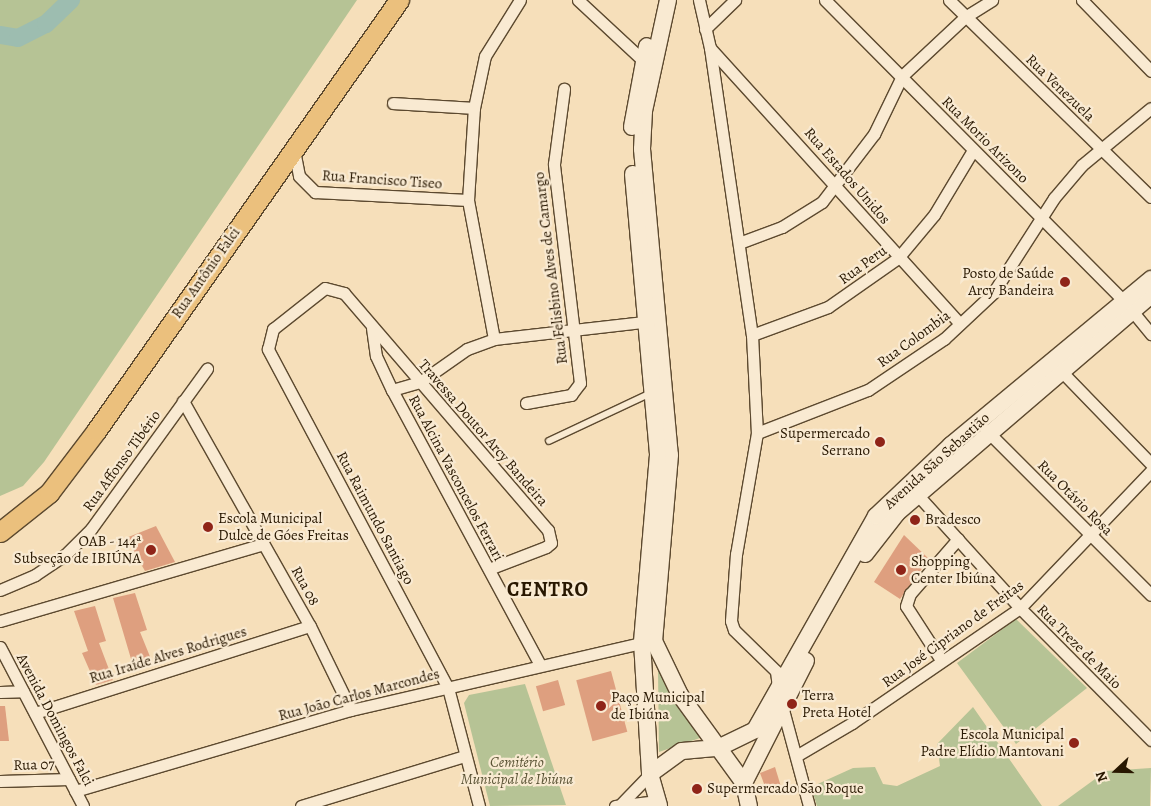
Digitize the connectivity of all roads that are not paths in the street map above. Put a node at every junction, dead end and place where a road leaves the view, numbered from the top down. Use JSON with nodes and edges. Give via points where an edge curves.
{"nodes":[{"id":1,"x":398,"y":0,"type":"edge"},
{"id":2,"x":520,"y":0,"type":"edge"},
{"id":3,"x":578,"y":0,"type":"edge"},
{"id":4,"x":657,"y":0,"type":"edge"},
{"id":5,"x":668,"y":0,"type":"edge"},
{"id":6,"x":699,"y":0,"type":"edge"},
{"id":7,"x":734,"y":0,"type":"edge"},
{"id":8,"x":825,"y":0,"type":"edge"},
{"id":9,"x":949,"y":0,"type":"edge"},
{"id":10,"x":992,"y":0,"type":"edge"},
{"id":11,"x":1082,"y":0,"type":"edge"},
{"id":12,"x":965,"y":17,"type":"junction"},
{"id":13,"x":705,"y":29,"type":"junction"},
{"id":14,"x":710,"y":48,"type":"junction"},
{"id":15,"x":647,"y":65,"type":"junction"},
{"id":16,"x":1151,"y":71,"type":"edge"},
{"id":17,"x":902,"y":76,"type":"junction"},
{"id":18,"x":564,"y":89,"type":"dead end"},
{"id":19,"x":393,"y":103,"type":"dead end"},
{"id":20,"x":474,"y":108,"type":"junction"},
{"id":21,"x":1151,"y":108,"type":"edge"},
{"id":22,"x":1100,"y":147,"type":"junction"},
{"id":23,"x":294,"y":148,"type":"junction"},
{"id":24,"x":973,"y":150,"type":"junction"},
{"id":25,"x":838,"y":186,"type":"junction"},
{"id":26,"x":1151,"y":197,"type":"edge"},
{"id":27,"x":468,"y":200,"type":"junction"},
{"id":28,"x":1042,"y":217,"type":"junction"},
{"id":29,"x":739,"y":243,"type":"junction"},
{"id":30,"x":898,"y":258,"type":"junction"},
{"id":31,"x":1151,"y":279,"type":"edge"},
{"id":32,"x":344,"y":293,"type":"joint"},
{"id":33,"x":1151,"y":295,"type":"edge"},
{"id":34,"x":1128,"y":306,"type":"junction"},
{"id":35,"x":651,"y":321,"type":"junction"},
{"id":36,"x":960,"y":324,"type":"junction"},
{"id":37,"x":372,"y":328,"type":"junction"},
{"id":38,"x":574,"y":329,"type":"junction"},
{"id":39,"x":1151,"y":334,"type":"edge"},
{"id":40,"x":752,"y":335,"type":"junction"},
{"id":41,"x":494,"y":339,"type":"junction"},
{"id":42,"x":207,"y":369,"type":"dead end"},
{"id":43,"x":1062,"y":372,"type":"junction"},
{"id":44,"x":420,"y":382,"type":"junction"},
{"id":45,"x":392,"y":390,"type":"junction"},
{"id":46,"x":658,"y":390,"type":"junction"},
{"id":47,"x":1025,"y":392,"type":"junction"},
{"id":48,"x":183,"y":401,"type":"junction"},
{"id":49,"x":526,"y":403,"type":"dead end"},
{"id":50,"x":983,"y":428,"type":"junction"},
{"id":51,"x":756,"y":433,"type":"junction"},
{"id":52,"x":549,"y":441,"type":"dead end"},
{"id":53,"x":1151,"y":464,"type":"edge"},
{"id":54,"x":1151,"y":471,"type":"edge"},
{"id":55,"x":913,"y":490,"type":"junction"},
{"id":56,"x":49,"y":494,"type":"junction"},
{"id":57,"x":0,"y":518,"type":"edge"},
{"id":58,"x":882,"y":521,"type":"junction"},
{"id":59,"x":0,"y":532,"type":"edge"},
{"id":60,"x":1090,"y":535,"type":"junction"},
{"id":61,"x":958,"y":539,"type":"junction"},
{"id":62,"x":263,"y":544,"type":"junction"},
{"id":63,"x":489,"y":569,"type":"junction"},
{"id":64,"x":0,"y":590,"type":"edge"},
{"id":65,"x":1151,"y":595,"type":"edge"},
{"id":66,"x":1020,"y":608,"type":"junction"},
{"id":67,"x":0,"y":621,"type":"edge"},
{"id":68,"x":310,"y":626,"type":"junction"},
{"id":69,"x":648,"y":641,"type":"junction"},
{"id":70,"x":0,"y":648,"type":"edge"},
{"id":71,"x":941,"y":660,"type":"junction"},
{"id":72,"x":540,"y":665,"type":"junction"},
{"id":73,"x":448,"y":688,"type":"junction"},
{"id":74,"x":23,"y":691,"type":"junction"},
{"id":75,"x":0,"y":692,"type":"edge"},
{"id":76,"x":778,"y":693,"type":"junction"},
{"id":77,"x":352,"y":710,"type":"junction"},
{"id":78,"x":784,"y":712,"type":"junction"},
{"id":79,"x":35,"y":713,"type":"junction"},
{"id":80,"x":1151,"y":740,"type":"edge"},
{"id":81,"x":718,"y":748,"type":"junction"},
{"id":82,"x":465,"y":756,"type":"junction"},
{"id":83,"x":796,"y":756,"type":"junction"},
{"id":84,"x":650,"y":774,"type":"junction"},
{"id":85,"x":69,"y":778,"type":"junction"},
{"id":86,"x":0,"y":781,"type":"edge"},
{"id":87,"x":744,"y":783,"type":"junction"},
{"id":88,"x":75,"y":790,"type":"junction"},
{"id":89,"x":658,"y":804,"type":"edge"},
{"id":90,"x":617,"y":805,"type":"edge"},
{"id":91,"x":84,"y":806,"type":"edge"},
{"id":92,"x":301,"y":806,"type":"edge"},
{"id":93,"x":479,"y":806,"type":"edge"},
{"id":94,"x":749,"y":806,"type":"edge"},
{"id":95,"x":809,"y":806,"type":"edge"}],
"edges":[{"from":1,"to":23,"type":"main road","name":"Rua Antônio Falci"},
{"from":2,"to":20,"type":"street","via":[[485,56]]},
{"from":3,"to":15,"type":"street"},
{"from":4,"to":15,"type":"main road"},
{"from":5,"to":15,"type":"main road"},
{"from":6,"to":13,"type":"street"},
{"from":7,"to":13,"type":"street"},
{"from":8,"to":17,"type":"street","name":"Rua Morio Arizono"},
{"from":9,"to":12,"type":"street","name":"Rua Venezuela"},
{"from":10,"to":12,"type":"street"},
{"from":11,"to":16,"type":"street"},
{"from":12,"to":17,"type":"street"},
{"from":12,"to":22,"type":"street","name":"Rua Venezuela"},
{"from":13,"to":14,"type":"street"},
{"from":14,"to":25,"type":"street","name":"Rua Estados Unidos"},
{"from":14,"to":29,"type":"street"},
{"from":15,"to":35,"type":"main road","via":[[642,149]]},
{"from":17,"to":24,"type":"street","name":"Rua Morio Arizono"},
{"from":17,"to":25,"type":"street","via":[[874,134]]},
{"from":18,"to":38,"type":"street","name":"Rua Felisbino Alves de Camargo","via":[[554,164]]},
{"from":19,"to":20,"type":"street"},
{"from":20,"to":27,"type":"street"},
{"from":21,"to":22,"type":"street","name":"Rua Colombia"},
{"from":22,"to":26,"type":"street","name":"Rua Venezuela"},
{"from":22,"to":28,"type":"street","name":"Rua Colombia"},
{"from":23,"to":27,"type":"street","name":"Rua Francisco Tiseo","via":[[299,176],[316,192]]},
{"from":23,"to":56,"type":"main road","name":"Rua Antônio Falci"},
{"from":24,"to":28,"type":"street","name":"Rua Morio Arizono"},
{"from":24,"to":30,"type":"street","name":"Rua Peru","via":[[934,215]]},
{"from":25,"to":29,"type":"street","via":[[805,214]]},
{"from":25,"to":30,"type":"street","name":"Rua Estados Unidos"},
{"from":27,"to":41,"type":"street"},
{"from":28,"to":34,"type":"street","name":"Rua Morio Arizono"},
{"from":28,"to":36,"type":"street","name":"Rua Colombia","via":[[993,293]]},
{"from":29,"to":40,"type":"street"},
{"from":30,"to":36,"type":"street","name":"Rua Estados Unidos"},
{"from":30,"to":40,"type":"street","name":"Rua Peru","via":[[828,307]]},
{"from":31,"to":34,"type":"main road","name":"Avenida São Sebastião"},
{"from":32,"to":37,"type":"street","name":"Travessa Doutor Arcy Bandeira"},
{"from":32,"to":73,"type":"street","name":"Rua Raimundo Santiago","via":[[332,287],[319,292],[273,329],[268,348]]},
{"from":33,"to":34,"type":"main road","name":"Avenida São Sebastião"},
{"from":34,"to":39,"type":"street","name":"Rua Morio Arizono"},
{"from":34,"to":43,"type":"main road","name":"Avenida São Sebastião"},
{"from":34,"to":47,"type":"main road","name":"Avenida São Sebastião"},
{"from":35,"to":38,"type":"street"},
{"from":35,"to":46,"type":"main road"},
{"from":36,"to":51,"type":"street","name":"Rua Colombia","via":[[917,359],[868,390]]},
{"from":37,"to":44,"type":"street","name":"Travessa Doutor Arcy Bandeira"},
{"from":37,"to":45,"type":"street","name":"Rua Alcina Vasconcelos Ferrari","via":[[376,356]]},
{"from":38,"to":41,"type":"street"},
{"from":38,"to":49,"type":"street","name":"Rua Felisbino Alves de Camargo","via":[[578,390]]},
{"from":40,"to":51,"type":"street"},
{"from":41,"to":44,"type":"street","via":[[467,350]]},
{"from":42,"to":48,"type":"street","name":"Rua Affonso Tibério"},
{"from":43,"to":47,"type":"main road","name":"Avenida São Sebastião"},
{"from":43,"to":53,"type":"street"},
{"from":44,"to":45,"type":"street"},
{"from":44,"to":63,"type":"street","name":"Travessa Doutor Arcy Bandeira","via":[[550,538],[546,547]]},
{"from":45,"to":63,"type":"street","name":"Rua Alcina Vasconcelos Ferrari"},
{"from":46,"to":52,"type":"lane"},
{"from":46,"to":69,"type":"main road","via":[[664,455]]},
{"from":47,"to":50,"type":"main road","name":"Avenida São Sebastião"},
{"from":48,"to":62,"type":"street","name":"Rua 08"},
{"from":48,"to":64,"type":"street","name":"Rua Affonso Tibério","via":[[91,529],[65,555],[35,575]]},
{"from":50,"to":55,"type":"main road","name":"Avenida São Sebastião"},
{"from":50,"to":60,"type":"street","name":"Rua Otávio Rosa"},
{"from":51,"to":76,"type":"street","via":[[729,608],[734,630],[776,671]]},
{"from":54,"to":60,"type":"street","name":"Rua José Cipriano de Freitas"},
{"from":55,"to":58,"type":"main road","name":"Avenida São Sebastião"},
{"from":55,"to":61,"type":"street","name":"Rua Treze de Maio"},
{"from":56,"to":57,"type":"main road"},
{"from":56,"to":59,"type":"main road","name":"Rua Antônio Falci"},
{"from":58,"to":76,"type":"main road","name":"Avenida São Sebastião"},
{"from":58,"to":78,"type":"main road","name":"Avenida São Sebastião"},
{"from":60,"to":65,"type":"street","name":"Rua Otávio Rosa"},
{"from":60,"to":66,"type":"street","name":"Rua José Cipriano de Freitas"},
{"from":61,"to":66,"type":"street","name":"Rua Treze de Maio"},
{"from":61,"to":71,"type":"street","via":[[910,594],[906,606]]},
{"from":62,"to":67,"type":"street"},
{"from":62,"to":68,"type":"street","name":"Rua 08"},
{"from":63,"to":72,"type":"street","name":"Rua Alcina Vasconcelos Ferrari"},
{"from":66,"to":71,"type":"street","name":"Rua José Cipriano de Freitas"},
{"from":66,"to":80,"type":"street","name":"Rua Treze de Maio"},
{"from":68,"to":77,"type":"street","name":"Rua 08"},
{"from":68,"to":79,"type":"street","name":"Rua Iraíde Alves Rodrigues"},
{"from":69,"to":72,"type":"street","name":"Rua João Carlos Marcondes"},
{"from":69,"to":81,"type":"main road","via":[[680,695]]},
{"from":69,"to":84,"type":"main road"},
{"from":70,"to":74,"type":"street","name":"Avenida Domingos Falci"},
{"from":71,"to":83,"type":"street","name":"Rua José Cipriano de Freitas","via":[[852,723]]},
{"from":72,"to":73,"type":"street","name":"Rua João Carlos Marcondes"},
{"from":73,"to":77,"type":"street","name":"Rua João Carlos Marcondes"},
{"from":73,"to":82,"type":"street","name":"Rua Raimundo Santiago"},
{"from":74,"to":75,"type":"street"},
{"from":74,"to":79,"type":"street","name":"Avenida Domingos Falci"},
{"from":76,"to":78,"type":"street"},
{"from":76,"to":81,"type":"main road","name":"Avenida São Sebastião","via":[[755,730]]},
{"from":77,"to":88,"type":"street","name":"Rua João Carlos Marcondes"},
{"from":78,"to":83,"type":"street"},
{"from":78,"to":87,"type":"main road","name":"Avenida São Sebastião"},
{"from":79,"to":85,"type":"street","name":"Avenida Domingos Falci"},
{"from":81,"to":84,"type":"main road","via":[[682,751]]},
{"from":81,"to":87,"type":"main road"},
{"from":82,"to":92,"type":"street"},
{"from":82,"to":93,"type":"street","name":"Rua Raimundo Santiago"},
{"from":83,"to":95,"type":"street"},
{"from":84,"to":89,"type":"main road"},
{"from":84,"to":90,"type":"street"},
{"from":85,"to":86,"type":"street","name":"Rua 07"},
{"from":85,"to":88,"type":"street","name":"Avenida Domingos Falci"},
{"from":87,"to":94,"type":"main road"},
{"from":88,"to":91,"type":"street","name":"Avenida Domingos Falci"},
{"from":89,"to":90,"type":"street"}]}
